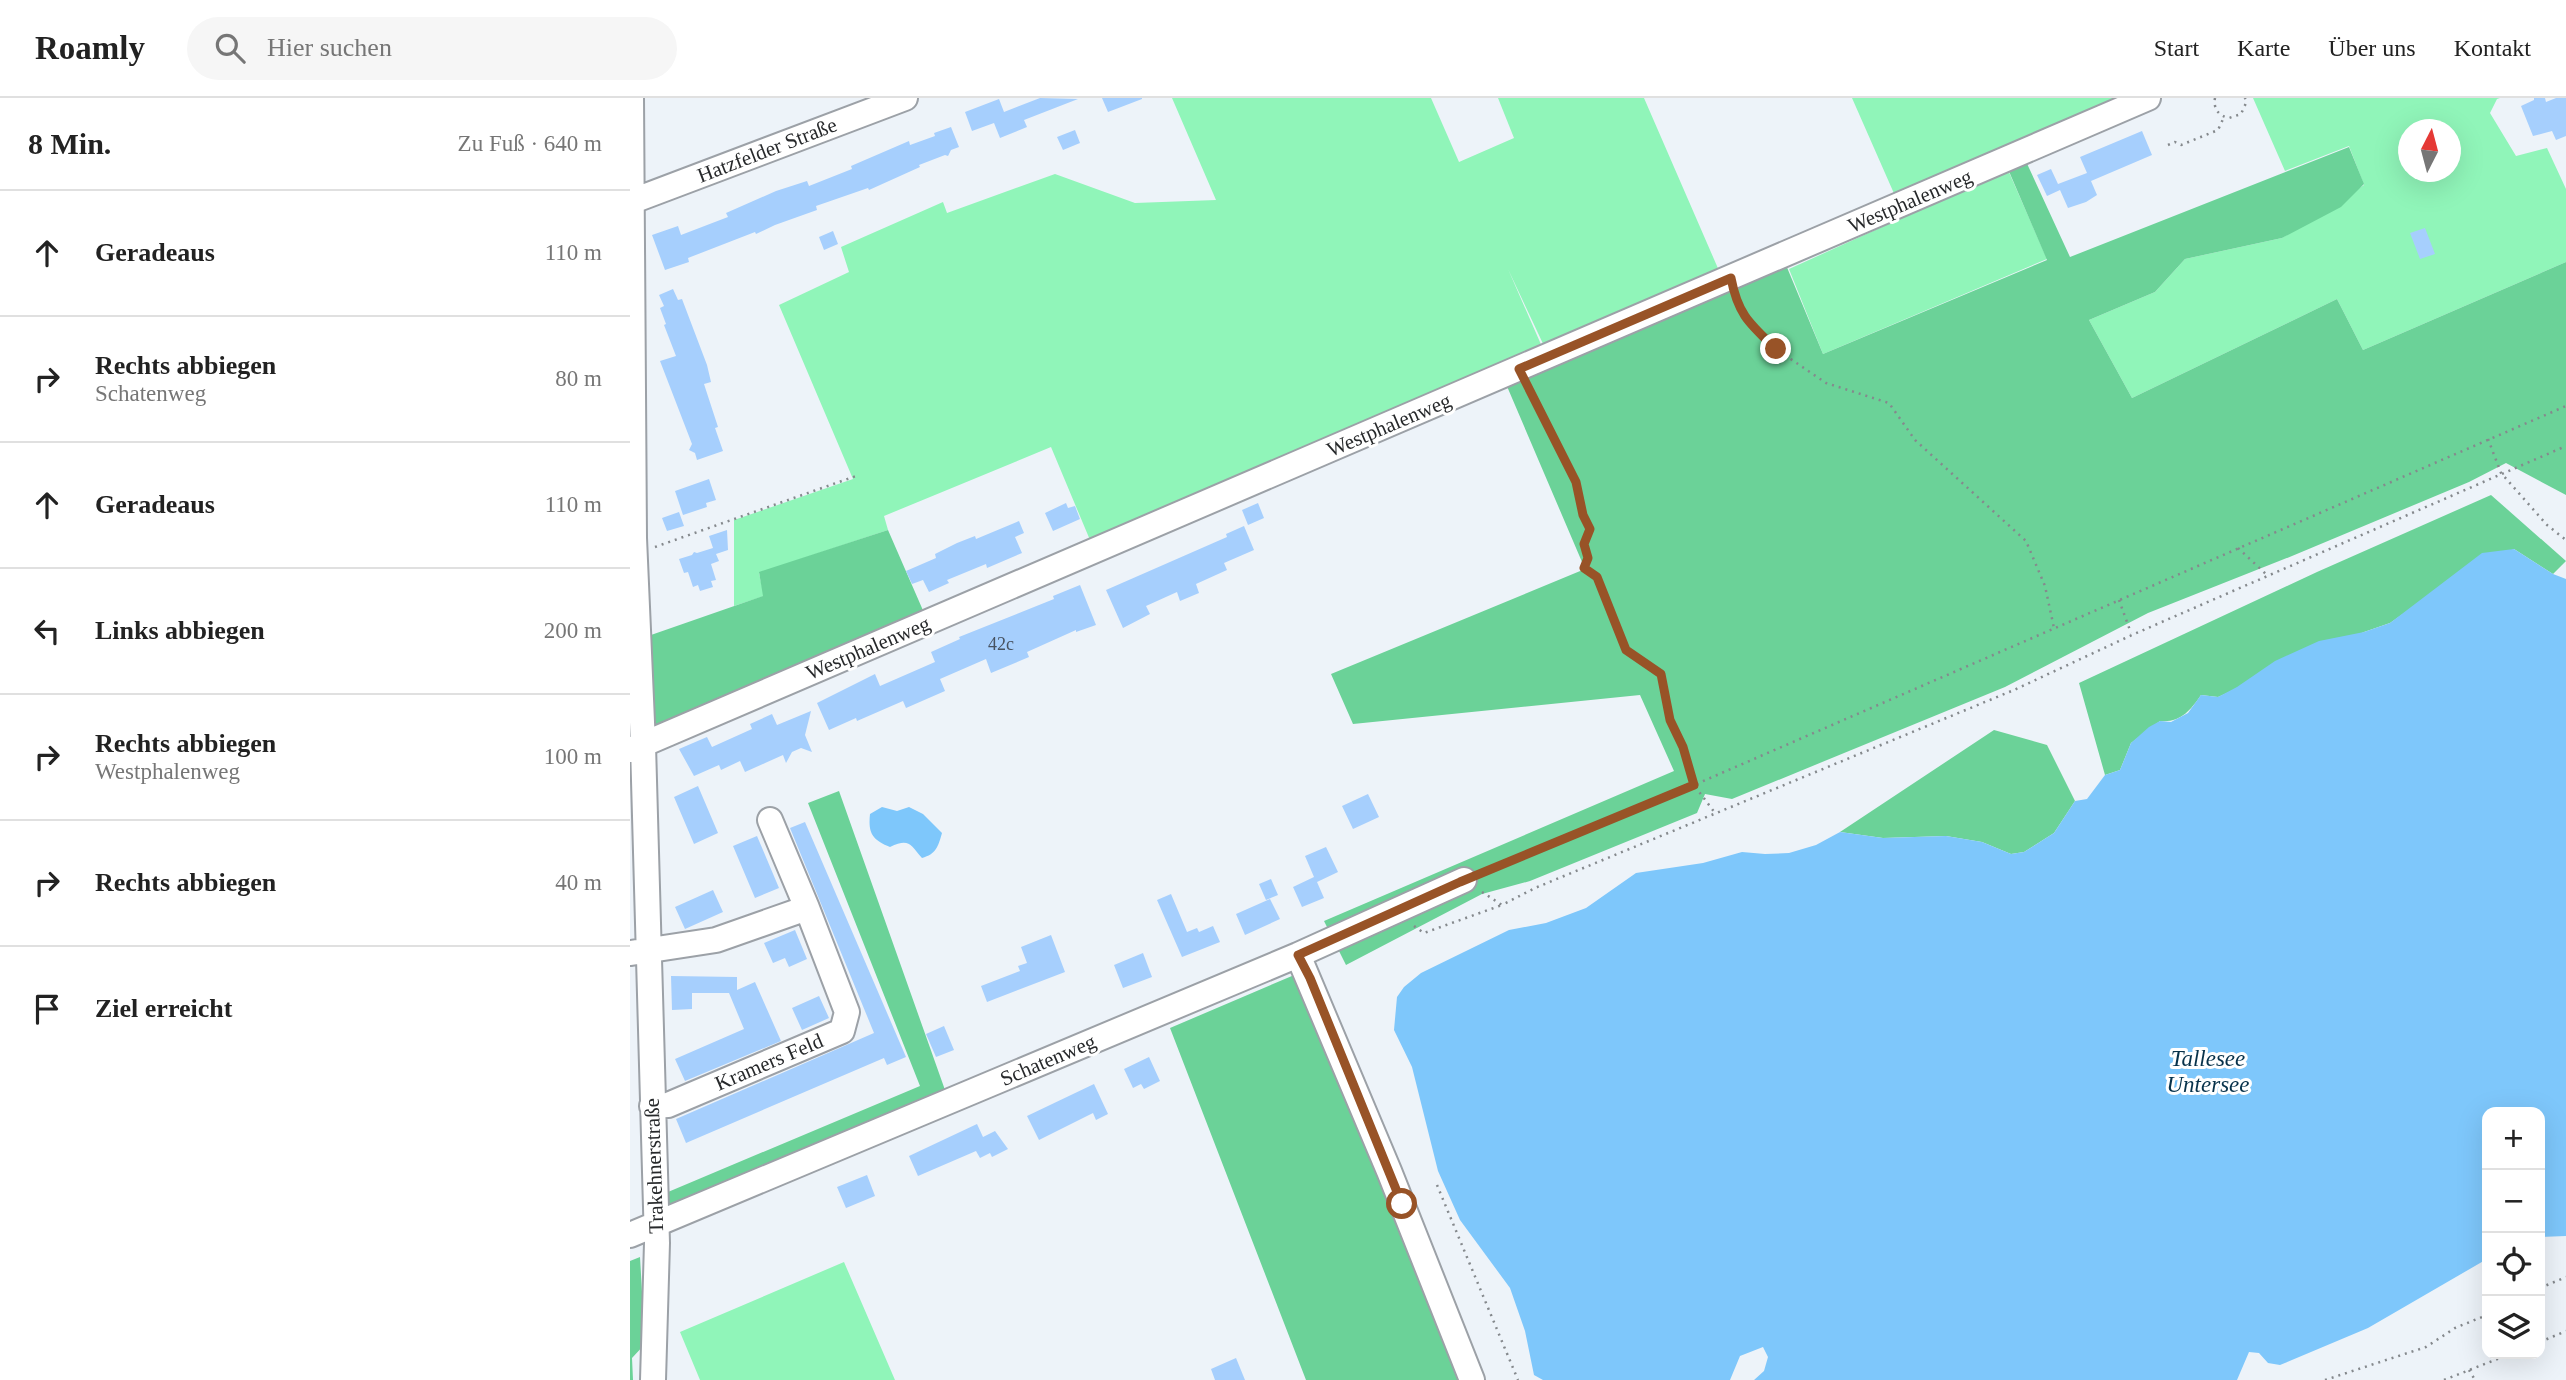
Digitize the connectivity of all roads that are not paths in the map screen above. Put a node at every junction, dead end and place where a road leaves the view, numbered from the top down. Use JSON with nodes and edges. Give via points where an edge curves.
{"nodes":[{"id":1,"x":631,"y":98,"type":"edge"},
{"id":2,"x":905,"y":98,"type":"edge"},
{"id":3,"x":2148,"y":98,"type":"edge"},
{"id":4,"x":631,"y":202,"type":"edge"},
{"id":5,"x":633,"y":542,"type":"edge"},
{"id":6,"x":636,"y":748,"type":"edge"},
{"id":7,"x":770,"y":820,"type":"dead end"},
{"id":8,"x":1464,"y":880,"type":"road end"},
{"id":9,"x":638,"y":896,"type":"edge"},
{"id":10,"x":807,"y":908,"type":"junction"},
{"id":11,"x":638,"y":952,"type":"edge"},
{"id":12,"x":1298,"y":955,"type":"junction"},
{"id":13,"x":652,"y":1106,"type":"junction"},
{"id":14,"x":655,"y":1224,"type":"junction"},
{"id":15,"x":630,"y":1235,"type":"edge"},
{"id":16,"x":653,"y":1380,"type":"edge"},
{"id":17,"x":1472,"y":1380,"type":"edge"}],
"edges":[{"from":1,"to":4,"type":"street","name":"Trakehnerstraße"},
{"from":2,"to":4,"type":"street","name":"Hatzfelder Straße"},
{"from":3,"to":6,"type":"street","name":"Westphalenweg"},
{"from":4,"to":5,"type":"street","name":"Trakehnerstraße"},
{"from":5,"to":6,"type":"street","name":"Trakehnerstraße"},
{"from":6,"to":9,"type":"street","name":"Trakehnerstraße"},
{"from":7,"to":10,"type":"street","name":"Kramers Feld"},
{"from":8,"to":12,"type":"street","name":"Schatenweg"},
{"from":9,"to":11,"type":"street","name":"Trakehnerstraße"},
{"from":10,"to":11,"type":"street","via":[[716,940]]},
{"from":10,"to":13,"type":"street","name":"Kramers Feld","via":[[847,1012],[842,1031],[668,1105]]},
{"from":11,"to":13,"type":"street","name":"Trakehnerstraße"},
{"from":12,"to":14,"type":"street","name":"Schatenweg"},
{"from":12,"to":17,"type":"street"},
{"from":13,"to":14,"type":"street","name":"Trakehnerstraße"},
{"from":14,"to":15,"type":"street","name":"Schatenweg"},
{"from":14,"to":16,"type":"street","name":"Trakehnerstraße"}]}
